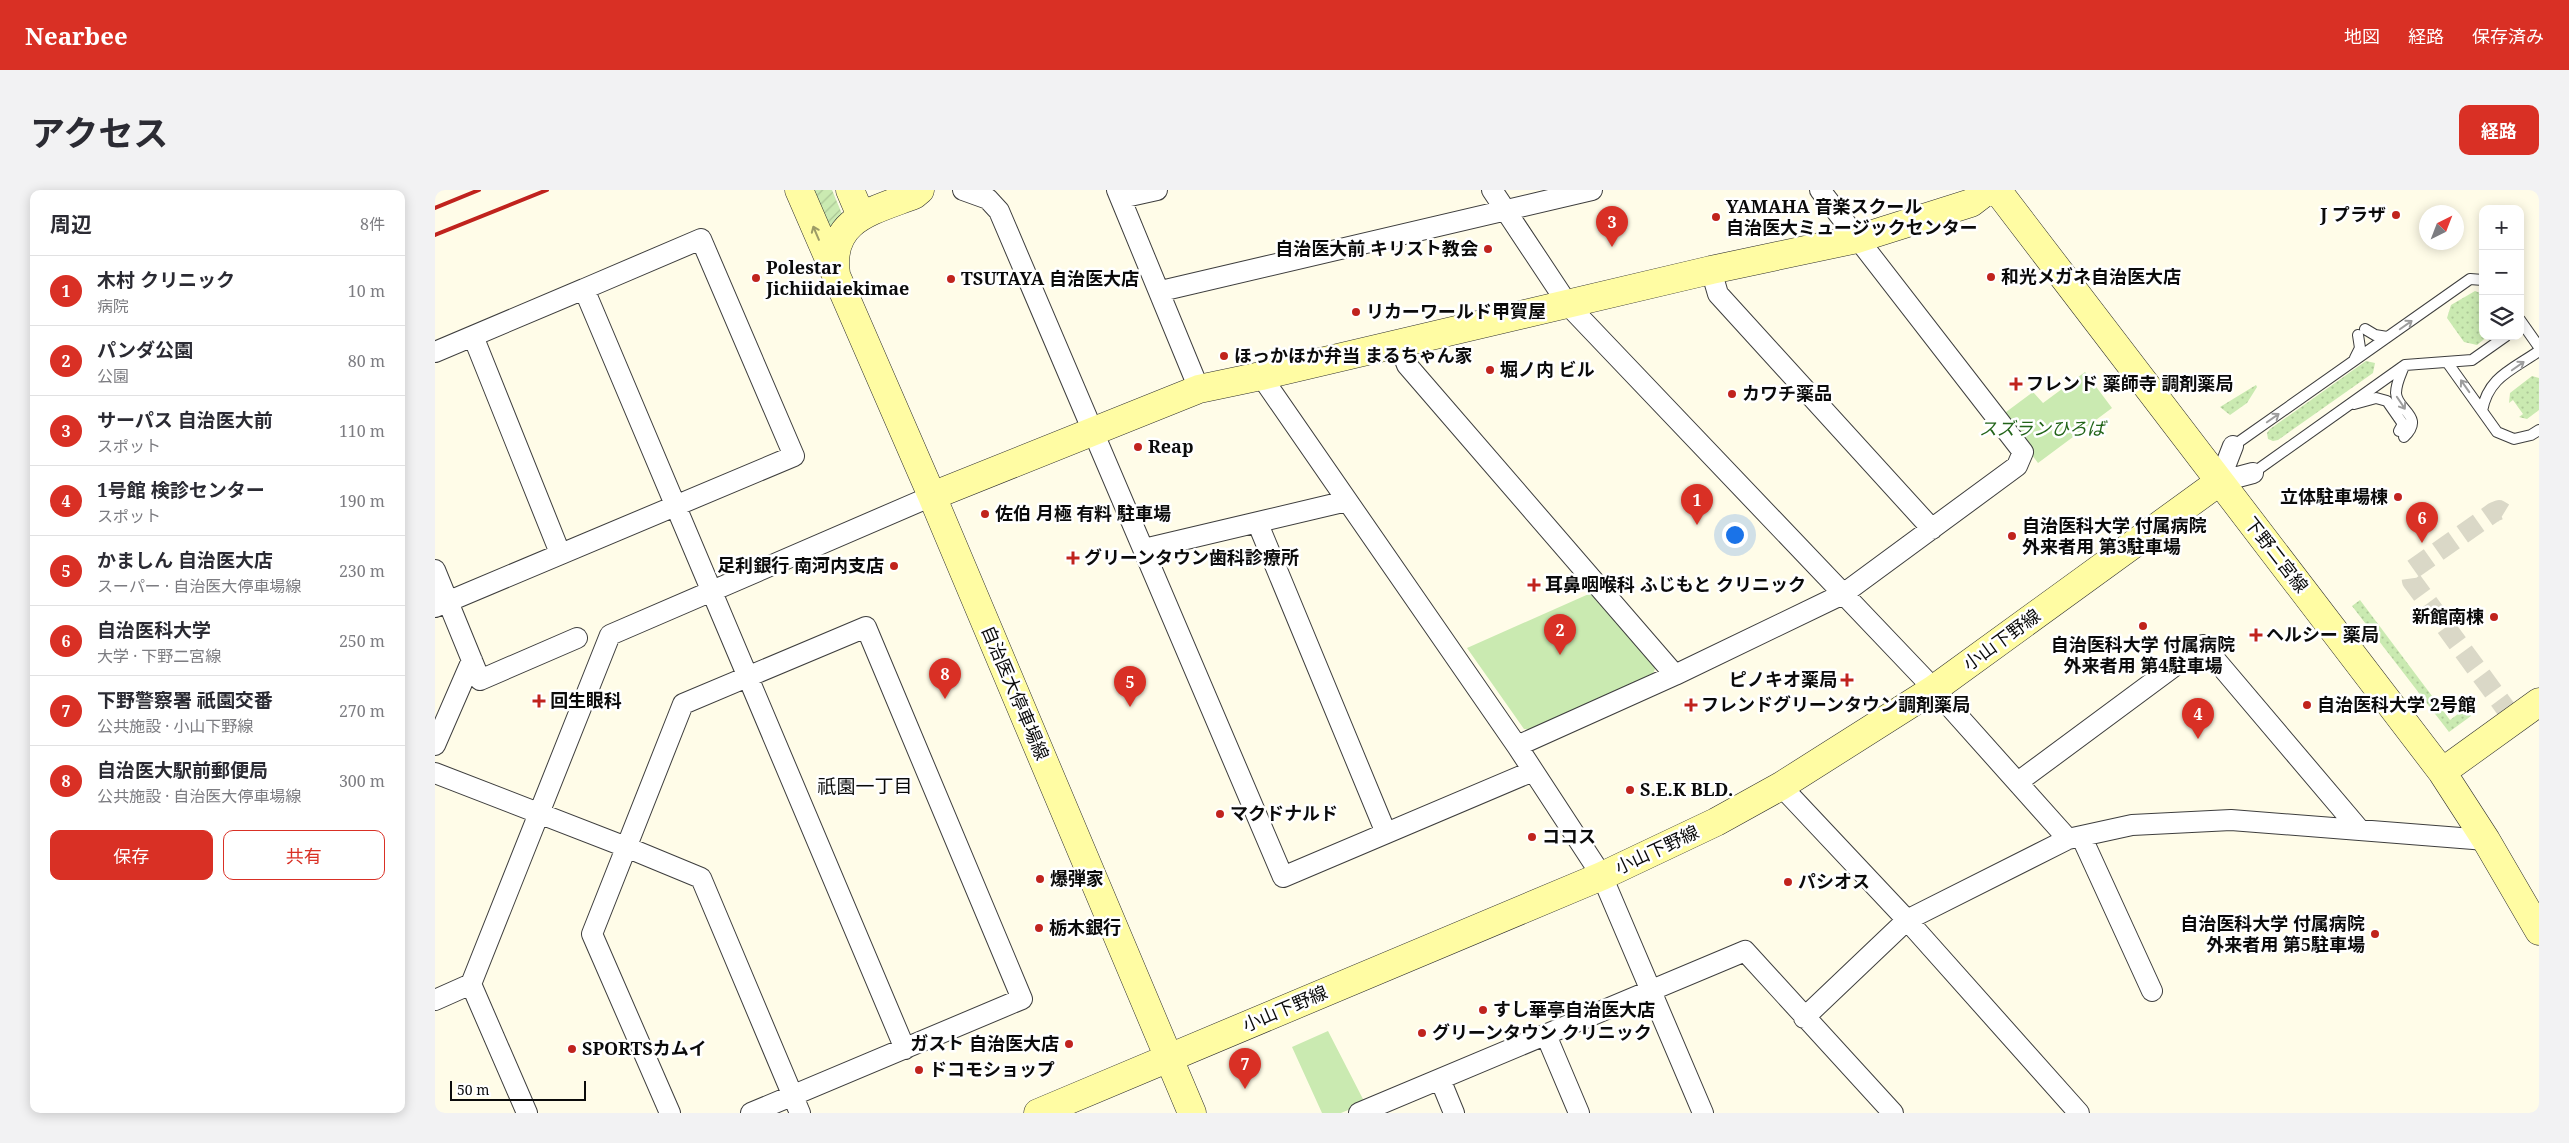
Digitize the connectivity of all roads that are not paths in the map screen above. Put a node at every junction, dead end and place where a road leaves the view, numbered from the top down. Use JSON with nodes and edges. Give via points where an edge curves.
{"nodes":[{"id":1,"x":799,"y":190,"type":"edge"},
{"id":2,"x":850,"y":190,"type":"edge"},
{"id":3,"x":920,"y":190,"type":"edge"},
{"id":4,"x":963,"y":190,"type":"edge"},
{"id":5,"x":1157,"y":190,"type":"edge"},
{"id":6,"x":1493,"y":190,"type":"edge"},
{"id":7,"x":1592,"y":190,"type":"edge"},
{"id":8,"x":1820,"y":190,"type":"edge"},
{"id":9,"x":1988,"y":190,"type":"edge"},
{"id":10,"x":1997,"y":190,"type":"edge"},
{"id":11,"x":1119,"y":194,"type":"edge"},
{"id":12,"x":1506,"y":210,"type":"junction"},
{"id":13,"x":861,"y":216,"type":"junction"},
{"id":14,"x":1857,"y":239,"type":"junction"},
{"id":15,"x":1711,"y":270,"type":"junction"},
{"id":16,"x":836,"y":274,"type":"junction"},
{"id":17,"x":2479,"y":280,"type":"edge"},
{"id":18,"x":584,"y":289,"type":"junction"},
{"id":19,"x":1161,"y":291,"type":"junction"},
{"id":20,"x":1569,"y":306,"type":"junction"},
{"id":21,"x":2524,"y":326,"type":"edge"},
{"id":22,"x":473,"y":336,"type":"junction"},
{"id":23,"x":2387,"y":337,"type":"junction"},
{"id":24,"x":2500,"y":340,"type":"edge"},
{"id":25,"x":1399,"y":344,"type":"junction"},
{"id":26,"x":2539,"y":347,"type":"edge"},
{"id":27,"x":2539,"y":351,"type":"edge"},
{"id":28,"x":435,"y":352,"type":"edge"},
{"id":29,"x":2353,"y":361,"type":"junction"},
{"id":30,"x":2447,"y":362,"type":"junction"},
{"id":31,"x":2405,"y":365,"type":"junction"},
{"id":32,"x":1261,"y":376,"type":"junction"},
{"id":33,"x":1199,"y":388,"type":"junction"},
{"id":34,"x":2347,"y":405,"type":"junction"},
{"id":35,"x":2483,"y":411,"type":"junction"},
{"id":36,"x":1093,"y":430,"type":"junction"},
{"id":37,"x":2539,"y":430,"type":"edge"},
{"id":38,"x":2233,"y":446,"type":"joint"},
{"id":39,"x":2253,"y":473,"type":"joint"},
{"id":40,"x":2219,"y":482,"type":"junction"},
{"id":41,"x":932,"y":496,"type":"junction"},
{"id":42,"x":1347,"y":501,"type":"junction"},
{"id":43,"x":677,"y":506,"type":"junction"},
{"id":44,"x":1258,"y":524,"type":"junction"},
{"id":45,"x":1932,"y":529,"type":"junction"},
{"id":46,"x":1144,"y":549,"type":"junction"},
{"id":47,"x":560,"y":553,"type":"junction"},
{"id":48,"x":435,"y":570,"type":"edge"},
{"id":49,"x":712,"y":590,"type":"junction"},
{"id":50,"x":1843,"y":594,"type":"junction"},
{"id":51,"x":442,"y":605,"type":"edge"},
{"id":52,"x":577,"y":638,"type":"dead end"},
{"id":53,"x":472,"y":660,"type":"junction"},
{"id":54,"x":1675,"y":675,"type":"junction"},
{"id":55,"x":748,"y":677,"type":"junction"},
{"id":56,"x":1934,"y":689,"type":"junction"},
{"id":57,"x":2539,"y":702,"type":"edge"},
{"id":58,"x":444,"y":706,"type":"edge"},
{"id":59,"x":435,"y":745,"type":"edge"},
{"id":60,"x":1517,"y":746,"type":"junction"},
{"id":61,"x":1533,"y":770,"type":"junction"},
{"id":62,"x":2442,"y":772,"type":"junction"},
{"id":63,"x":435,"y":773,"type":"edge"},
{"id":64,"x":2018,"y":782,"type":"junction"},
{"id":65,"x":1781,"y":786,"type":"junction"},
{"id":66,"x":539,"y":814,"type":"junction"},
{"id":67,"x":2359,"y":829,"type":"junction"},
{"id":68,"x":1386,"y":832,"type":"junction"},
{"id":69,"x":2075,"y":838,"type":"junction"},
{"id":70,"x":2486,"y":840,"type":"junction"},
{"id":71,"x":626,"y":847,"type":"junction"},
{"id":72,"x":1603,"y":876,"type":"junction"},
{"id":73,"x":1907,"y":920,"type":"junction"},
{"id":74,"x":2539,"y":931,"type":"edge"},
{"id":75,"x":471,"y":984,"type":"junction"},
{"id":76,"x":2152,"y":990,"type":"dead end"},
{"id":77,"x":1652,"y":991,"type":"junction"},
{"id":78,"x":435,"y":1000,"type":"edge"},
{"id":79,"x":1803,"y":1018,"type":"junction"},
{"id":80,"x":1546,"y":1035,"type":"junction"},
{"id":81,"x":905,"y":1049,"type":"junction"},
{"id":82,"x":1169,"y":1058,"type":"junction"},
{"id":83,"x":1440,"y":1079,"type":"junction"},
{"id":84,"x":796,"y":1104,"type":"edge"},
{"id":85,"x":2075,"y":1111,"type":"edge"},
{"id":86,"x":1890,"y":1112,"type":"edge"},
{"id":87,"x":527,"y":1113,"type":"edge"},
{"id":88,"x":669,"y":1113,"type":"edge"},
{"id":89,"x":751,"y":1113,"type":"edge"},
{"id":90,"x":1038,"y":1113,"type":"edge"},
{"id":91,"x":1192,"y":1113,"type":"edge"},
{"id":92,"x":1359,"y":1113,"type":"edge"},
{"id":93,"x":1455,"y":1113,"type":"edge"},
{"id":94,"x":1579,"y":1113,"type":"edge"},
{"id":95,"x":1703,"y":1113,"type":"edge"}],
"edges":[{"from":16,"to":1,"type":"main road","name":"自治医大停車場線","one_way":true},
{"from":2,"to":13,"type":"main road"},
{"from":3,"to":13,"type":"main road","via":[[915,195]]},
{"from":4,"to":36,"type":"street","via":[[988,199],[999,212]]},
{"from":5,"to":11,"type":"street"},
{"from":6,"to":12,"type":"street"},
{"from":7,"to":12,"type":"street"},
{"from":8,"to":14,"type":"street"},
{"from":9,"to":14,"type":"main road","via":[[1971,203]]},
{"from":10,"to":40,"type":"main road","name":"下野二宮線"},
{"from":11,"to":19,"type":"street"},
{"from":12,"to":19,"type":"street"},
{"from":12,"to":20,"type":"street"},
{"from":13,"to":16,"type":"main road","via":[[850,225],[837,245],[833,256]]},
{"from":14,"to":15,"type":"main road"},
{"from":14,"to":45,"type":"street","via":[[2023,452],[2017,466]]},
{"from":15,"to":20,"type":"main road"},
{"from":15,"to":45,"type":"street","via":[[1718,294]]},
{"from":16,"to":41,"type":"main road","name":"自治医大停車場線"},
{"from":23,"to":17,"type":"lane","one_way":true,"via":[[2470,279]]},
{"from":18,"to":22,"type":"street"},
{"from":18,"to":43,"type":"street"},
{"from":18,"to":43,"type":"street","via":[[701,239],[709,257],[794,456]]},
{"from":19,"to":33,"type":"street"},
{"from":20,"to":25,"type":"main road"},
{"from":20,"to":50,"type":"street"},
{"from":21,"to":26,"type":"lane"},
{"from":22,"to":28,"type":"street"},
{"from":22,"to":47,"type":"street"},
{"from":23,"to":29,"type":"lane"},
{"from":23,"to":29,"type":"lane","via":[[2361,332],[2360,348]]},
{"from":24,"to":30,"type":"lane","via":[[2472,360]]},
{"from":25,"to":32,"type":"main road"},
{"from":25,"to":54,"type":"street","via":[[1407,365]]},
{"from":35,"to":27,"type":"lane","one_way":true,"via":[[2485,396],[2492,383]]},
{"from":38,"to":29,"type":"lane","one_way":true},
{"from":30,"to":31,"type":"lane"},
{"from":35,"to":30,"type":"lane","one_way":true},
{"from":31,"to":34,"type":"lane"},
{"from":31,"to":34,"type":"lane","one_way":true,"via":[[2395,395],[2412,423],[2411,428],[2401,434],[2403,424],[2387,401],[2376,398]]},
{"from":32,"to":33,"type":"main road"},
{"from":32,"to":42,"type":"street"},
{"from":33,"to":36,"type":"main road"},
{"from":34,"to":39,"type":"lane"},
{"from":35,"to":37,"type":"lane","via":[[2497,432],[2514,439],[2531,436]]},
{"from":36,"to":41,"type":"main road"},
{"from":36,"to":46,"type":"street"},
{"from":38,"to":40,"type":"street"},
{"from":39,"to":40,"type":"street"},
{"from":40,"to":56,"type":"main road","name":"小山下野線"},
{"from":40,"to":62,"type":"main road","name":"下野二宮線"},
{"from":41,"to":49,"type":"street"},
{"from":41,"to":82,"type":"main road","name":"自治医大停車場線"},
{"from":42,"to":44,"type":"street"},
{"from":42,"to":60,"type":"street"},
{"from":43,"to":47,"type":"street"},
{"from":43,"to":49,"type":"street"},
{"from":44,"to":46,"type":"street"},
{"from":44,"to":68,"type":"street"},
{"from":45,"to":50,"type":"street"},
{"from":46,"to":68,"type":"street","via":[[1283,877]]},
{"from":47,"to":51,"type":"street"},
{"from":48,"to":51,"type":"street"},
{"from":49,"to":55,"type":"street"},
{"from":49,"to":66,"type":"street","via":[[610,634]]},
{"from":50,"to":54,"type":"street"},
{"from":50,"to":56,"type":"street"},
{"from":51,"to":53,"type":"street"},
{"from":52,"to":53,"type":"street","via":[[480,680]]},
{"from":53,"to":58,"type":"street"},
{"from":54,"to":60,"type":"street"},
{"from":55,"to":71,"type":"street","via":[[683,704]]},
{"from":55,"to":81,"type":"street"},
{"from":55,"to":81,"type":"street","via":[[866,627],[1022,999]]},
{"from":56,"to":64,"type":"street"},
{"from":56,"to":65,"type":"main road","name":"小山下野線"},
{"from":57,"to":62,"type":"main road","via":[[2510,714]]},
{"from":58,"to":59,"type":"street"},
{"from":60,"to":61,"type":"street"},
{"from":61,"to":68,"type":"street"},
{"from":61,"to":72,"type":"street"},
{"from":62,"to":70,"type":"main road","name":"下野二宮線"},
{"from":63,"to":66,"type":"street"},
{"from":64,"to":67,"type":"street","via":[[2203,645]]},
{"from":64,"to":69,"type":"street"},
{"from":65,"to":72,"type":"main road","name":"小山下野線","via":[[1716,822]]},
{"from":65,"to":73,"type":"street"},
{"from":66,"to":71,"type":"street"},
{"from":66,"to":75,"type":"street"},
{"from":67,"to":69,"type":"street","via":[[2231,820],[2132,825]]},
{"from":67,"to":70,"type":"street"},
{"from":69,"to":73,"type":"street"},
{"from":69,"to":76,"type":"street"},
{"from":70,"to":74,"type":"main road","name":"下野二宮線"},
{"from":71,"to":84,"type":"street","via":[[701,878]]},
{"from":71,"to":88,"type":"street","via":[[592,934]]},
{"from":72,"to":77,"type":"street"},
{"from":72,"to":82,"type":"main road","name":"小山下野線"},
{"from":73,"to":79,"type":"street"},
{"from":73,"to":85,"type":"street"},
{"from":75,"to":78,"type":"street"},
{"from":75,"to":87,"type":"street"},
{"from":77,"to":79,"type":"street","via":[[1745,951]]},
{"from":77,"to":80,"type":"street"},
{"from":77,"to":95,"type":"street"},
{"from":79,"to":86,"type":"street"},
{"from":80,"to":83,"type":"street"},
{"from":80,"to":94,"type":"street"},
{"from":81,"to":84,"type":"street"},
{"from":82,"to":90,"type":"main road","name":"小山下野線"},
{"from":82,"to":91,"type":"main road","name":"自治医大停車場線"},
{"from":83,"to":92,"type":"street"},
{"from":83,"to":93,"type":"street"},
{"from":84,"to":89,"type":"street"}]}
